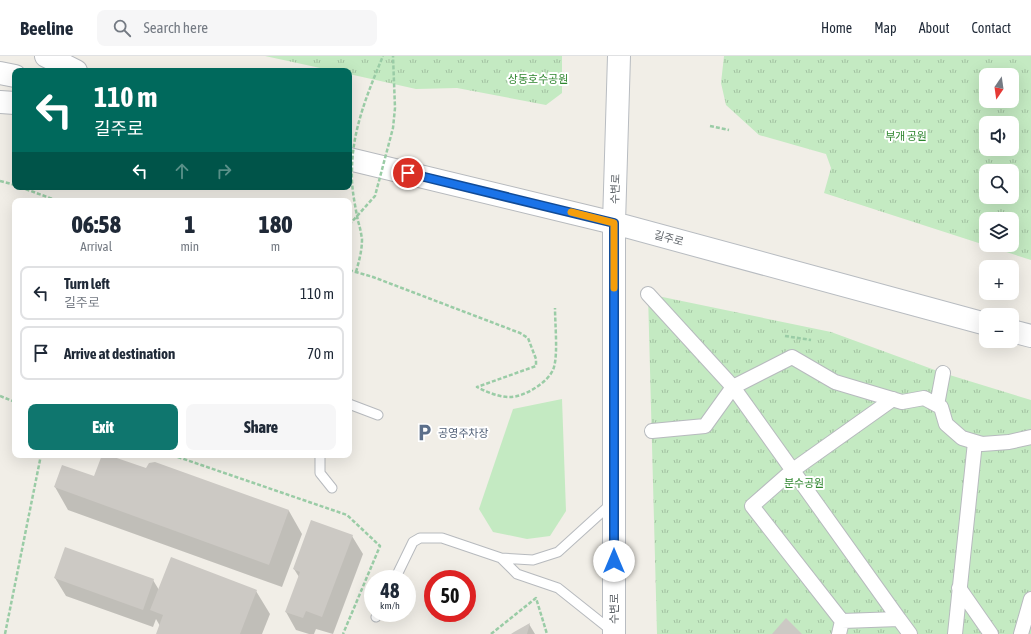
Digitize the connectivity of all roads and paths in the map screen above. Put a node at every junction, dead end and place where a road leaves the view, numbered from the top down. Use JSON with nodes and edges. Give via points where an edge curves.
{"nodes":[{"id":1,"x":46,"y":56,"type":"edge"},
{"id":2,"x":384,"y":56,"type":"edge"},
{"id":3,"x":393,"y":56,"type":"edge"},
{"id":4,"x":619,"y":56,"type":"edge"},
{"id":5,"x":70,"y":68,"type":"edge"},
{"id":6,"x":0,"y":73,"type":"edge"},
{"id":7,"x":12,"y":75,"type":"edge"},
{"id":8,"x":0,"y":102,"type":"edge"},
{"id":9,"x":12,"y":103,"type":"edge"},
{"id":10,"x":710,"y":126,"type":"dead end"},
{"id":11,"x":729,"y":130,"type":"dead end"},
{"id":12,"x":352,"y":160,"type":"edge"},
{"id":13,"x":0,"y":181,"type":"edge"},
{"id":14,"x":12,"y":185,"type":"edge"},
{"id":15,"x":28,"y":190,"type":"edge"},
{"id":16,"x":50,"y":198,"type":"edge"},
{"id":17,"x":357,"y":215,"type":"junction"},
{"id":18,"x":352,"y":221,"type":"edge"},
{"id":19,"x":614,"y":223,"type":"junction"},
{"id":20,"x":352,"y":271,"type":"edge"},
{"id":21,"x":356,"y":272,"type":"junction"},
{"id":22,"x":648,"y":294,"type":"dead end"},
{"id":23,"x":555,"y":308,"type":"dead end"},
{"id":24,"x":979,"y":322,"type":"edge"},
{"id":25,"x":1019,"y":333,"type":"edge"},
{"id":26,"x":785,"y":336,"type":"dead end"},
{"id":27,"x":1031,"y":336,"type":"edge"},
{"id":28,"x":811,"y":340,"type":"dead end"},
{"id":29,"x":943,"y":373,"type":"dead end"},
{"id":30,"x":733,"y":387,"type":"junction"},
{"id":31,"x":0,"y":396,"type":"edge"},
{"id":32,"x":893,"y":400,"type":"junction"},
{"id":33,"x":12,"y":401,"type":"edge"},
{"id":34,"x":352,"y":405,"type":"edge"},
{"id":35,"x":937,"y":405,"type":"junction"},
{"id":36,"x":378,"y":415,"type":"dead end"},
{"id":37,"x":652,"y":431,"type":"dead end"},
{"id":38,"x":1031,"y":437,"type":"edge"},
{"id":39,"x":974,"y":442,"type":"junction"},
{"id":40,"x":40,"y":458,"type":"edge"},
{"id":41,"x":181,"y":458,"type":"edge"},
{"id":42,"x":320,"y":458,"type":"edge"},
{"id":43,"x":792,"y":470,"type":"junction"},
{"id":44,"x":332,"y":488,"type":"dead end"},
{"id":45,"x":614,"y":501,"type":"junction"},
{"id":46,"x":501,"y":558,"type":"junction"},
{"id":47,"x":399,"y":570,"type":"edge"},
{"id":48,"x":959,"y":588,"type":"junction"},
{"id":49,"x":1031,"y":599,"type":"edge"},
{"id":50,"x":899,"y":620,"type":"junction"},
{"id":51,"x":840,"y":627,"type":"edge"},
{"id":52,"x":5,"y":634,"type":"edge"},
{"id":53,"x":343,"y":634,"type":"edge"},
{"id":54,"x":491,"y":634,"type":"edge"},
{"id":55,"x":547,"y":634,"type":"edge"},
{"id":56,"x":614,"y":634,"type":"edge"},
{"id":57,"x":910,"y":634,"type":"edge"},
{"id":58,"x":955,"y":634,"type":"edge"},
{"id":59,"x":991,"y":634,"type":"edge"},
{"id":60,"x":1021,"y":634,"type":"edge"}],
"edges":[{"from":1,"to":5,"type":"main road"},
{"from":2,"to":17,"type":"path","bridge":true,"via":[[358,125],[352,170]]},
{"from":3,"to":17,"type":"path","bridge":true,"via":[[396,108],[393,128],[375,196]]},
{"from":4,"to":19,"type":"main road","name":"수변로"},
{"from":6,"to":7,"type":"main road"},
{"from":8,"to":9,"type":"main road"},
{"from":10,"to":11,"type":"path"},
{"from":12,"to":19,"type":"main road","name":"길주로"},
{"from":13,"to":14,"type":"path"},
{"from":15,"to":16,"type":"path"},
{"from":17,"to":18,"type":"path","bridge":true},
{"from":17,"to":21,"type":"path","bridge":true,"via":[[362,239]]},
{"from":19,"to":24,"type":"main road","name":"길주로"},
{"from":19,"to":45,"type":"main road","name":"수변로"},
{"from":20,"to":21,"type":"path"},
{"from":21,"to":23,"type":"path","via":[[528,338],[536,366],[477,388],[496,395],[511,397],[532,390],[548,380],[554,368]]},
{"from":22,"to":30,"type":"street"},
{"from":25,"to":27,"type":"main road"},
{"from":26,"to":28,"type":"path"},
{"from":29,"to":35,"type":"street"},
{"from":30,"to":32,"type":"street","via":[[792,357],[835,382]]},
{"from":30,"to":37,"type":"street","via":[[705,426]]},
{"from":30,"to":43,"type":"street"},
{"from":31,"to":33,"type":"path"},
{"from":32,"to":35,"type":"street","via":[[902,402],[924,398]]},
{"from":32,"to":43,"type":"street"},
{"from":34,"to":36,"type":"lane"},
{"from":35,"to":39,"type":"street","via":[[941,407],[946,424],[962,438]]},
{"from":38,"to":39,"type":"street","via":[[1009,442]]},
{"from":39,"to":48,"type":"street"},
{"from":40,"to":52,"type":"path"},
{"from":41,"to":53,"type":"path","via":[[347,515],[380,546]]},
{"from":42,"to":44,"type":"lane","via":[[320,473]]},
{"from":43,"to":50,"type":"street"},
{"from":43,"to":51,"type":"street","via":[[752,506]]},
{"from":45,"to":46,"type":"lane","via":[[558,552],[533,560]]},
{"from":45,"to":56,"type":"main road","name":"수변로"},
{"from":46,"to":47,"type":"lane","via":[[442,538],[420,538],[413,542]]},
{"from":46,"to":56,"type":"lane","via":[[517,574],[558,588]]},
{"from":48,"to":58,"type":"street"},
{"from":48,"to":59,"type":"street"},
{"from":49,"to":60,"type":"street"},
{"from":50,"to":51,"type":"street"},
{"from":50,"to":57,"type":"street"},
{"from":54,"to":55,"type":"path","via":[[536,598]]}]}
